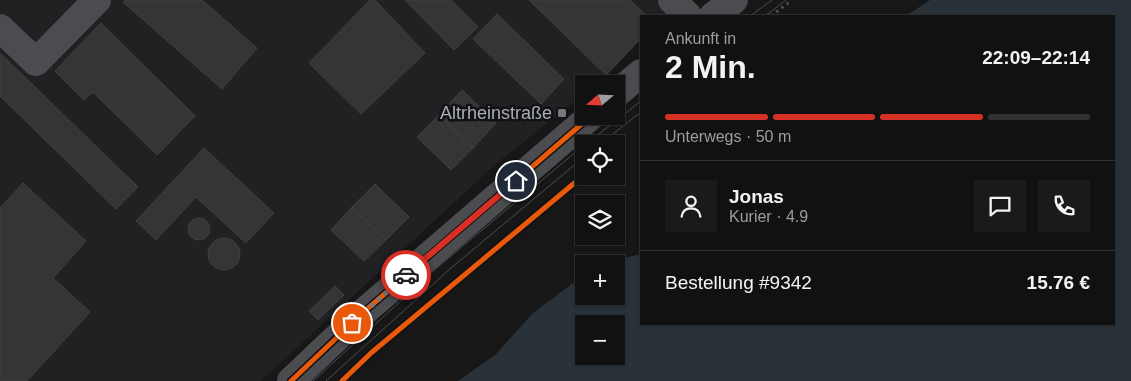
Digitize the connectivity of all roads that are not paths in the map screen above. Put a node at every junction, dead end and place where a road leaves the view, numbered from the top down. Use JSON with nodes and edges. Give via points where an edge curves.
{"nodes":[{"id":1,"x":97,"y":0,"type":"edge"},
{"id":2,"x":672,"y":0,"type":"edge"},
{"id":3,"x":734,"y":0,"type":"edge"},
{"id":4,"x":687,"y":15,"type":"edge"},
{"id":5,"x":713,"y":15,"type":"edge"},
{"id":6,"x":0,"y":28,"type":"edge"},
{"id":7,"x":640,"y":74,"type":"edge"},
{"id":8,"x":625,"y":86,"type":"edge"},
{"id":9,"x":581,"y":125,"type":"edge"},
{"id":10,"x":291,"y":381,"type":"edge"}],
"edges":[{"from":1,"to":6,"type":"street","via":[[36,62]]},
{"from":2,"to":4,"type":"street"},
{"from":3,"to":5,"type":"street"},
{"from":7,"to":8,"type":"street"},
{"from":9,"to":10,"type":"street","via":[[366,310]]}]}
